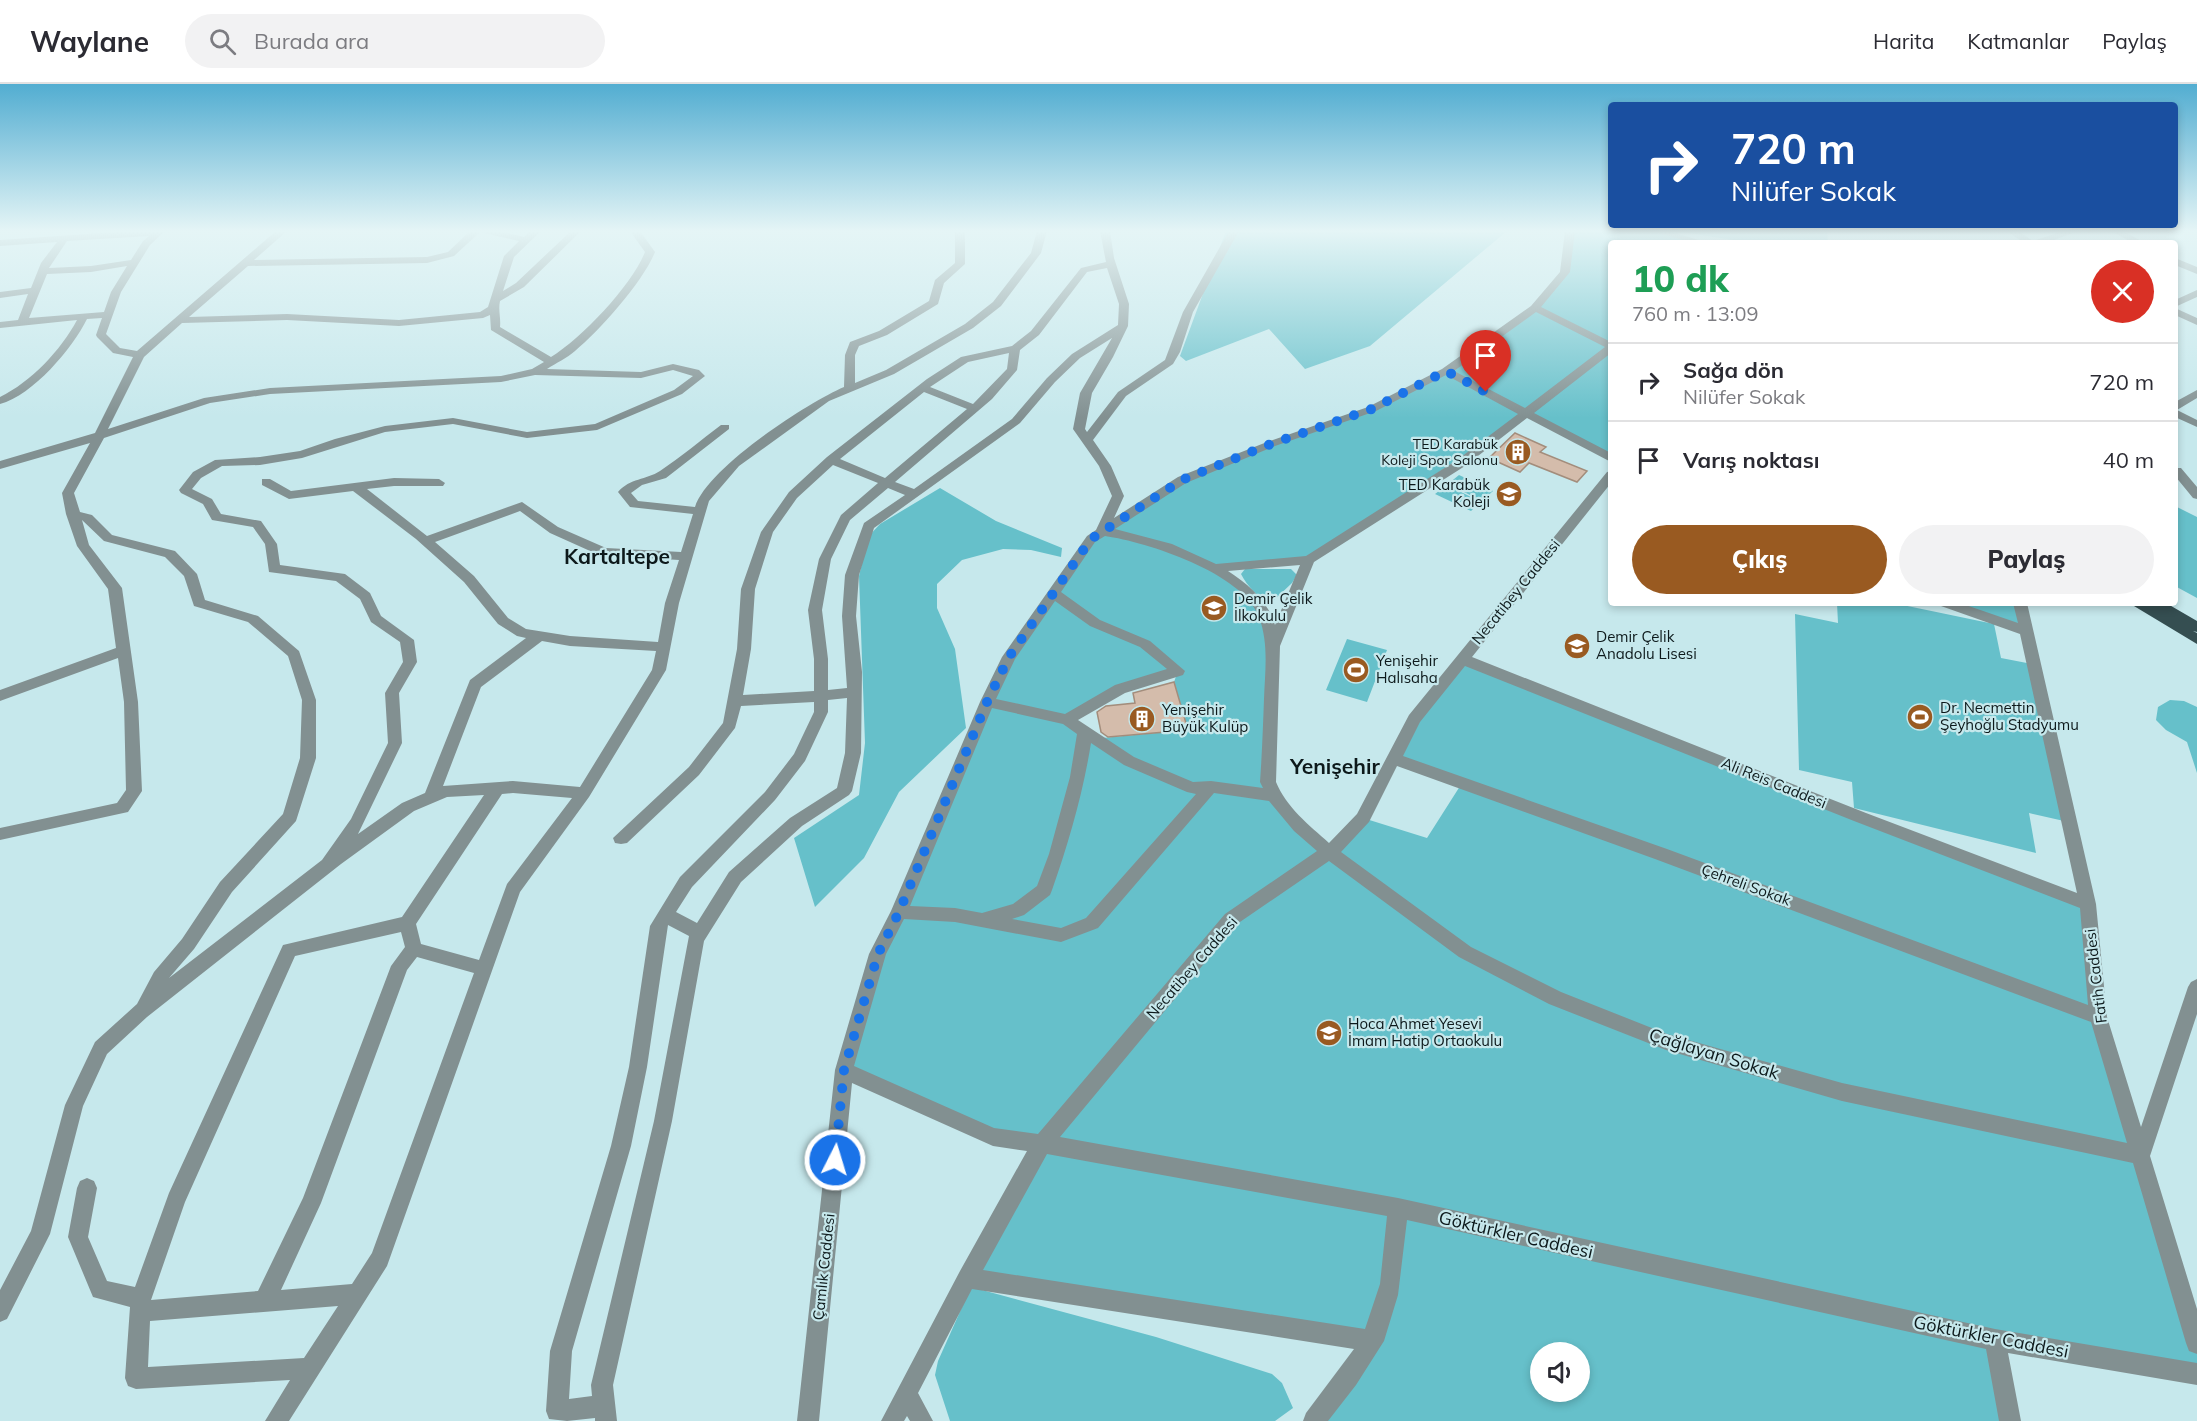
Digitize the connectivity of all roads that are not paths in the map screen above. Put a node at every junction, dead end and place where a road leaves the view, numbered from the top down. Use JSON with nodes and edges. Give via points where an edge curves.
{"nodes":[{"id":1,"x":35,"y":293,"type":"edge"},
{"id":2,"x":116,"y":293,"type":"edge"},
{"id":3,"x":210,"y":293,"type":"edge"},
{"id":4,"x":497,"y":293,"type":"edge"},
{"id":5,"x":509,"y":293,"type":"edge"},
{"id":6,"x":622,"y":293,"type":"edge"},
{"id":7,"x":936,"y":293,"type":"edge"},
{"id":8,"x":1006,"y":293,"type":"edge"},
{"id":9,"x":1066,"y":293,"type":"edge"},
{"id":10,"x":1121,"y":293,"type":"edge"},
{"id":11,"x":1199,"y":293,"type":"edge"},
{"id":12,"x":1547,"y":293,"type":"edge"},
{"id":13,"x":2197,"y":293,"type":"edge"},
{"id":14,"x":2178,"y":302,"type":"edge"},
{"id":15,"x":494,"y":304,"type":"junction"},
{"id":16,"x":1535,"y":308,"type":"junction"},
{"id":17,"x":2178,"y":312,"type":"edge"},
{"id":18,"x":108,"y":315,"type":"junction"},
{"id":19,"x":84,"y":316,"type":"junction"},
{"id":20,"x":179,"y":320,"type":"junction"},
{"id":21,"x":22,"y":322,"type":"junction"},
{"id":22,"x":2197,"y":322,"type":"edge"},
{"id":23,"x":0,"y":325,"type":"edge"},
{"id":24,"x":1123,"y":326,"type":"junction"},
{"id":25,"x":1608,"y":345,"type":"edge"},
{"id":26,"x":1015,"y":349,"type":"junction"},
{"id":27,"x":1608,"y":349,"type":"edge"},
{"id":28,"x":139,"y":355,"type":"junction"},
{"id":29,"x":552,"y":362,"type":"junction"},
{"id":30,"x":1446,"y":371,"type":"junction"},
{"id":31,"x":535,"y":372,"type":"junction"},
{"id":32,"x":922,"y":388,"type":"junction"},
{"id":33,"x":849,"y":390,"type":"junction"},
{"id":34,"x":2197,"y":393,"type":"edge"},
{"id":35,"x":0,"y":401,"type":"edge"},
{"id":36,"x":2178,"y":405,"type":"edge"},
{"id":37,"x":975,"y":408,"type":"junction"},
{"id":38,"x":1526,"y":413,"type":"junction"},
{"id":39,"x":2178,"y":414,"type":"edge"},
{"id":40,"x":2197,"y":424,"type":"edge"},
{"id":41,"x":725,"y":427,"type":"dead end"},
{"id":42,"x":100,"y":434,"type":"junction"},
{"id":43,"x":1087,"y":440,"type":"junction"},
{"id":44,"x":1608,"y":456,"type":"edge"},
{"id":45,"x":831,"y":460,"type":"junction"},
{"id":46,"x":0,"y":465,"type":"edge"},
{"id":47,"x":2178,"y":471,"type":"edge"},
{"id":48,"x":2178,"y":472,"type":"edge"},
{"id":49,"x":2197,"y":478,"type":"edge"},
{"id":50,"x":1608,"y":479,"type":"edge"},
{"id":51,"x":266,"y":482,"type":"dead end"},
{"id":52,"x":439,"y":483,"type":"dead end"},
{"id":53,"x":886,"y":483,"type":"junction"},
{"id":54,"x":356,"y":488,"type":"junction"},
{"id":55,"x":915,"y":494,"type":"junction"},
{"id":56,"x":2197,"y":495,"type":"edge"},
{"id":57,"x":700,"y":511,"type":"junction"},
{"id":58,"x":72,"y":514,"type":"junction"},
{"id":59,"x":1102,"y":531,"type":"junction"},
{"id":60,"x":425,"y":541,"type":"junction"},
{"id":61,"x":686,"y":556,"type":"junction"},
{"id":62,"x":1308,"y":560,"type":"junction"},
{"id":63,"x":1217,"y":568,"type":"junction"},
{"id":64,"x":1053,"y":593,"type":"junction"},
{"id":65,"x":1955,"y":606,"type":"edge"},
{"id":66,"x":2021,"y":606,"type":"edge"},
{"id":67,"x":2141,"y":606,"type":"edge"},
{"id":68,"x":2161,"y":606,"type":"edge"},
{"id":69,"x":2197,"y":627,"type":"edge"},
{"id":70,"x":2028,"y":631,"type":"junction"},
{"id":71,"x":540,"y":636,"type":"junction"},
{"id":72,"x":2197,"y":639,"type":"edge"},
{"id":73,"x":1273,"y":646,"type":"junction"},
{"id":74,"x":664,"y":647,"type":"junction"},
{"id":75,"x":124,"y":650,"type":"junction"},
{"id":76,"x":1462,"y":659,"type":"junction"},
{"id":77,"x":854,"y":692,"type":"junction"},
{"id":78,"x":0,"y":696,"type":"edge"},
{"id":79,"x":821,"y":696,"type":"junction"},
{"id":80,"x":734,"y":701,"type":"junction"},
{"id":81,"x":987,"y":702,"type":"junction"},
{"id":82,"x":1067,"y":720,"type":"junction"},
{"id":83,"x":1085,"y":732,"type":"junction"},
{"id":84,"x":1392,"y":758,"type":"junction"},
{"id":85,"x":1211,"y":787,"type":"junction"},
{"id":86,"x":497,"y":788,"type":"junction"},
{"id":87,"x":584,"y":793,"type":"junction"},
{"id":88,"x":1274,"y":796,"type":"junction"},
{"id":89,"x":431,"y":797,"type":"junction"},
{"id":90,"x":0,"y":834,"type":"edge"},
{"id":91,"x":621,"y":838,"type":"dead end"},
{"id":92,"x":1329,"y":852,"type":"junction"},
{"id":93,"x":326,"y":867,"type":"junction"},
{"id":94,"x":2088,"y":904,"type":"junction"},
{"id":95,"x":899,"y":912,"type":"junction"},
{"id":96,"x":665,"y":915,"type":"junction"},
{"id":97,"x":955,"y":915,"type":"junction"},
{"id":98,"x":407,"y":923,"type":"junction"},
{"id":99,"x":699,"y":933,"type":"junction"},
{"id":100,"x":414,"y":950,"type":"junction"},
{"id":101,"x":484,"y":969,"type":"junction"},
{"id":102,"x":2197,"y":987,"type":"edge"},
{"id":103,"x":141,"y":1011,"type":"junction"},
{"id":104,"x":2098,"y":1017,"type":"junction"},
{"id":105,"x":844,"y":1070,"type":"junction"},
{"id":106,"x":1042,"y":1144,"type":"junction"},
{"id":107,"x":2141,"y":1155,"type":"junction"},
{"id":108,"x":87,"y":1188,"type":"dead end"},
{"id":109,"x":1398,"y":1208,"type":"junction"},
{"id":110,"x":967,"y":1278,"type":"junction"},
{"id":111,"x":357,"y":1294,"type":"junction"},
{"id":112,"x":264,"y":1302,"type":"junction"},
{"id":113,"x":140,"y":1305,"type":"junction"},
{"id":114,"x":0,"y":1312,"type":"edge"},
{"id":115,"x":1995,"y":1340,"type":"junction"},
{"id":116,"x":1373,"y":1341,"type":"junction"},
{"id":117,"x":2197,"y":1343,"type":"edge"},
{"id":118,"x":310,"y":1368,"type":"junction"},
{"id":119,"x":2197,"y":1374,"type":"edge"},
{"id":120,"x":906,"y":1393,"type":"junction"},
{"id":121,"x":605,"y":1413,"type":"edge"},
{"id":122,"x":276,"y":1421,"type":"edge"},
{"id":123,"x":808,"y":1421,"type":"edge"},
{"id":124,"x":892,"y":1421,"type":"edge"},
{"id":125,"x":922,"y":1421,"type":"edge"},
{"id":126,"x":1314,"y":1421,"type":"edge"},
{"id":127,"x":2010,"y":1421,"type":"edge"}],
"edges":[{"from":1,"to":21,"type":"street"},
{"from":2,"to":18,"type":"street"},
{"from":3,"to":20,"type":"street"},
{"from":4,"to":15,"type":"street"},
{"from":5,"to":15,"type":"street"},
{"from":6,"to":29,"type":"street","via":[[594,327]]},
{"from":7,"to":33,"type":"street","via":[[934,302],[883,333],[854,344]]},
{"from":8,"to":33,"type":"street","via":[[969,326],[890,372]]},
{"from":9,"to":26,"type":"street","via":[[1035,333]]},
{"from":10,"to":24,"type":"street"},
{"from":11,"to":43,"type":"street","via":[[1169,362],[1122,394]]},
{"from":12,"to":16,"type":"street","name":"Çamlık Caddesi"},
{"from":13,"to":14,"type":"street"},
{"from":15,"to":20,"type":"street","via":[[483,315],[399,323],[287,317]]},
{"from":15,"to":29,"type":"street","via":[[495,328]]},
{"from":16,"to":25,"type":"street"},
{"from":16,"to":30,"type":"street","name":"Çamlık Caddesi"},
{"from":17,"to":22,"type":"street"},
{"from":18,"to":19,"type":"street"},
{"from":18,"to":28,"type":"street","via":[[101,335],[117,351]]},
{"from":19,"to":21,"type":"street"},
{"from":19,"to":35,"type":"street","via":[[78,330],[23,390]]},
{"from":20,"to":28,"type":"street"},
{"from":21,"to":23,"type":"street"},
{"from":24,"to":43,"type":"street","via":[[1086,393],[1079,429]]},
{"from":24,"to":55,"type":"street","via":[[1076,356],[1016,421]]},
{"from":26,"to":32,"type":"street","via":[[965,359]]},
{"from":26,"to":37,"type":"street","via":[[1012,370]]},
{"from":27,"to":38,"type":"street"},
{"from":28,"to":42,"type":"street"},
{"from":29,"to":31,"type":"street"},
{"from":30,"to":38,"type":"street"},
{"from":30,"to":59,"type":"street","name":"Çamlık Caddesi","via":[[1372,409],[1182,480]]},
{"from":31,"to":42,"type":"street","via":[[501,379],[314,388],[208,399]]},
{"from":31,"to":93,"type":"street","via":[[641,375],[673,368],[699,376],[678,392],[597,427],[527,435],[453,421],[385,429],[302,454],[219,463],[197,475],[185,490],[208,502],[216,517],[257,524],[271,544],[274,569],[339,577],[364,596],[376,619],[407,640],[410,662],[392,693],[395,743],[357,824]]},
{"from":32,"to":37,"type":"street"},
{"from":32,"to":45,"type":"street"},
{"from":33,"to":57,"type":"street","via":[[825,399],[735,463],[703,500]]},
{"from":34,"to":36,"type":"street"},
{"from":37,"to":53,"type":"street"},
{"from":38,"to":44,"type":"street"},
{"from":38,"to":62,"type":"street","via":[[1461,464]]},
{"from":39,"to":40,"type":"street"},
{"from":41,"to":57,"type":"street","via":[[662,475],[638,482],[624,492],[634,504]]},
{"from":42,"to":46,"type":"street"},
{"from":42,"to":58,"type":"street","via":[[68,493]]},
{"from":43,"to":59,"type":"street","via":[[1105,466],[1118,496]]},
{"from":45,"to":53,"type":"street"},
{"from":45,"to":80,"type":"street","via":[[793,495],[767,532],[748,590],[744,649]]},
{"from":47,"to":49,"type":"street"},
{"from":48,"to":56,"type":"street"},
{"from":50,"to":76,"type":"street","name":"Necatibey Caddesi"},
{"from":51,"to":54,"type":"street","via":[[290,495]]},
{"from":52,"to":54,"type":"street","via":[[394,482]]},
{"from":53,"to":55,"type":"street"},
{"from":53,"to":79,"type":"street","via":[[845,518],[825,559],[815,610]]},
{"from":54,"to":60,"type":"street"},
{"from":55,"to":77,"type":"street","via":[[868,526],[852,575],[849,616]]},
{"from":57,"to":61,"type":"street"},
{"from":58,"to":75,"type":"street","via":[[83,546],[115,588]]},
{"from":58,"to":103,"type":"street","via":[[88,518],[108,538],[170,554],[190,574],[200,603],[253,619],[294,654],[309,700],[308,758],[290,817],[226,887],[188,944],[160,977]]},
{"from":59,"to":63,"type":"street","via":[[1128,534]]},
{"from":59,"to":64,"type":"street","name":"Çamlık Caddesi","via":[[1091,539]]},
{"from":60,"to":61,"type":"street","via":[[522,506],[554,530],[604,552]]},
{"from":60,"to":71,"type":"street","via":[[469,579],[504,621],[522,633]]},
{"from":61,"to":74,"type":"street"},
{"from":62,"to":63,"type":"street"},
{"from":62,"to":73,"type":"street"},
{"from":63,"to":73,"type":"street","via":[[1263,611]]},
{"from":64,"to":81,"type":"street","name":"Çamlık Caddesi","via":[[1009,657]]},
{"from":64,"to":82,"type":"street","via":[[1095,623],[1145,644],[1178,671],[1120,689]]},
{"from":65,"to":70,"type":"street"},
{"from":66,"to":70,"type":"street","name":"Fatih Caddesi"},
{"from":67,"to":72,"type":"main road"},
{"from":68,"to":69,"type":"main road"},
{"from":70,"to":94,"type":"street","name":"Fatih Caddesi"},
{"from":71,"to":74,"type":"street"},
{"from":71,"to":89,"type":"street","via":[[476,684]]},
{"from":73,"to":88,"type":"street","via":[[1268,782]]},
{"from":74,"to":87,"type":"street","via":[[659,670]]},
{"from":75,"to":78,"type":"street"},
{"from":75,"to":90,"type":"street","via":[[135,791],[122,808]]},
{"from":76,"to":84,"type":"street","name":"Necatibey Caddesi","via":[[1413,719]]},
{"from":76,"to":94,"type":"street","name":"Ali Reis Caddesi"},
{"from":77,"to":79,"type":"street"},
{"from":77,"to":99,"type":"street","via":[[853,753],[844,791],[796,822],[735,876]]},
{"from":79,"to":80,"type":"street"},
{"from":79,"to":96,"type":"street","via":[[821,712],[800,757],[770,795],[686,882]]},
{"from":80,"to":91,"type":"street","via":[[730,724],[694,771]]},
{"from":81,"to":82,"type":"street"},
{"from":81,"to":95,"type":"street","name":"Çamlık Caddesi"},
{"from":82,"to":83,"type":"street"},
{"from":83,"to":85,"type":"street","via":[[1139,766],[1192,788]]},
{"from":83,"to":97,"type":"street","via":[[1078,777],[1044,890],[1018,910],[986,919]]},
{"from":84,"to":92,"type":"street","name":"Necatibey Caddesi","via":[[1363,818]]},
{"from":84,"to":104,"type":"street","name":"Çehreli Sokak"},
{"from":85,"to":88,"type":"street"},
{"from":85,"to":97,"type":"street","via":[[1092,923],[1061,934]]},
{"from":86,"to":87,"type":"street"},
{"from":86,"to":89,"type":"street","via":[[445,791]]},
{"from":86,"to":98,"type":"street"},
{"from":87,"to":101,"type":"street","via":[[513,889]]},
{"from":88,"to":92,"type":"street","name":"Çağlayan Sokak","via":[[1300,828]]},
{"from":89,"to":93,"type":"street","via":[[408,807]]},
{"from":92,"to":106,"type":"street","name":"Necatibey Caddesi","via":[[1231,919]]},
{"from":92,"to":107,"type":"street","name":"Çağlayan Sokak","via":[[1465,952],[1556,998],[1666,1042],[1842,1092]]},
{"from":93,"to":103,"type":"street"},
{"from":94,"to":104,"type":"street","name":"Fatih Caddesi"},
{"from":95,"to":97,"type":"street"},
{"from":95,"to":105,"type":"street","name":"Çamlık Caddesi","via":[[878,954]]},
{"from":96,"to":99,"type":"street"},
{"from":96,"to":121,"type":"street","via":[[658,926],[638,1067],[621,1146],[561,1351],[557,1411]]},
{"from":98,"to":100,"type":"street"},
{"from":98,"to":113,"type":"street","via":[[288,950],[176,1200]]},
{"from":99,"to":121,"type":"street","via":[[663,1121],[602,1385]]},
{"from":100,"to":101,"type":"street"},
{"from":100,"to":112,"type":"street","via":[[400,966],[311,1203]]},
{"from":101,"to":111,"type":"street","via":[[380,1259]]},
{"from":102,"to":107,"type":"street"},
{"from":103,"to":114,"type":"street","via":[[101,1048],[78,1095],[40,1234]]},
{"from":104,"to":107,"type":"street","name":"Fatih Caddesi"},
{"from":105,"to":106,"type":"street","name":"Göktürkler Caddesi","via":[[993,1137]]},
{"from":105,"to":123,"type":"street","name":"Çamlık Caddesi"},
{"from":106,"to":109,"type":"street","name":"Göktürkler Caddesi"},
{"from":106,"to":110,"type":"street","name":"Necatibey Caddesi"},
{"from":107,"to":117,"type":"street","name":"Fatih Caddesi"},
{"from":108,"to":113,"type":"street","via":[[78,1237],[100,1290]]},
{"from":109,"to":115,"type":"street","name":"Göktürkler Caddesi"},
{"from":109,"to":116,"type":"street","via":[[1388,1295]]},
{"from":110,"to":116,"type":"street"},
{"from":110,"to":120,"type":"street","name":"Necatibey Caddesi"},
{"from":111,"to":112,"type":"street"},
{"from":111,"to":118,"type":"street"},
{"from":112,"to":113,"type":"street"},
{"from":113,"to":118,"type":"street","via":[[136,1378]]},
{"from":115,"to":119,"type":"street","name":"Göktürkler Caddesi"},
{"from":115,"to":127,"type":"street"},
{"from":116,"to":126,"type":"street","via":[[1350,1378]]},
{"from":118,"to":122,"type":"street"},
{"from":120,"to":124,"type":"street","name":"Necatibey Caddesi"},
{"from":120,"to":125,"type":"street"}]}
